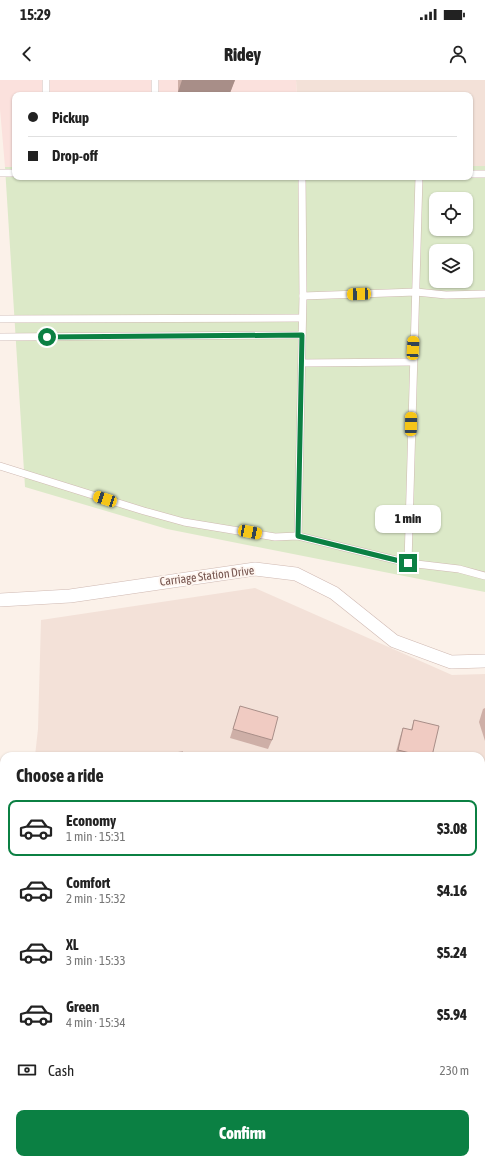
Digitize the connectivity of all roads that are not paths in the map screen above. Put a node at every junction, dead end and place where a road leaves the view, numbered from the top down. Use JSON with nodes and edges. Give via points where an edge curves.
{"nodes":[{"id":1,"x":46,"y":80,"type":"edge"},
{"id":2,"x":155,"y":80,"type":"edge"},
{"id":3,"x":46,"y":92,"type":"edge"},
{"id":4,"x":155,"y":92,"type":"edge"},
{"id":5,"x":0,"y":173,"type":"edge"},
{"id":6,"x":12,"y":173,"type":"edge"},
{"id":7,"x":473,"y":174,"type":"edge"},
{"id":8,"x":485,"y":174,"type":"edge"},
{"id":9,"x":302,"y":180,"type":"edge"},
{"id":10,"x":418,"y":180,"type":"edge"},
{"id":11,"x":416,"y":292,"type":"junction"},
{"id":12,"x":485,"y":294,"type":"edge"},
{"id":13,"x":303,"y":296,"type":"junction"},
{"id":14,"x":302,"y":318,"type":"junction"},
{"id":15,"x":0,"y":319,"type":"edge"},
{"id":16,"x":302,"y":335,"type":"junction"},
{"id":17,"x":0,"y":337,"type":"edge"},
{"id":18,"x":302,"y":362,"type":"junction"},
{"id":19,"x":412,"y":362,"type":"junction"},
{"id":20,"x":0,"y":466,"type":"edge"},
{"id":21,"x":298,"y":536,"type":"junction"},
{"id":22,"x":408,"y":563,"type":"junction"},
{"id":23,"x":485,"y":576,"type":"edge"},
{"id":24,"x":0,"y":600,"type":"edge"},
{"id":25,"x":485,"y":661,"type":"edge"}],
"edges":[{"from":1,"to":3,"type":"lane"},
{"from":2,"to":4,"type":"lane"},
{"from":5,"to":6,"type":"lane"},
{"from":7,"to":8,"type":"lane"},
{"from":9,"to":13,"type":"lane"},
{"from":10,"to":11,"type":"lane"},
{"from":11,"to":12,"type":"lane","via":[[446,295]]},
{"from":11,"to":13,"type":"lane"},
{"from":11,"to":19,"type":"lane"},
{"from":13,"to":14,"type":"lane"},
{"from":14,"to":15,"type":"lane"},
{"from":14,"to":16,"type":"lane"},
{"from":16,"to":17,"type":"lane"},
{"from":16,"to":18,"type":"lane"},
{"from":18,"to":19,"type":"lane"},
{"from":18,"to":21,"type":"lane"},
{"from":19,"to":22,"type":"lane"},
{"from":20,"to":21,"type":"lane","via":[[184,522],[275,537]]},
{"from":21,"to":22,"type":"lane"},
{"from":22,"to":23,"type":"lane","via":[[459,569]]},
{"from":24,"to":25,"type":"street","name":"Carriage Station Drive","via":[[70,596],[254,569],[296,574],[334,592],[394,641],[451,662]]}]}
